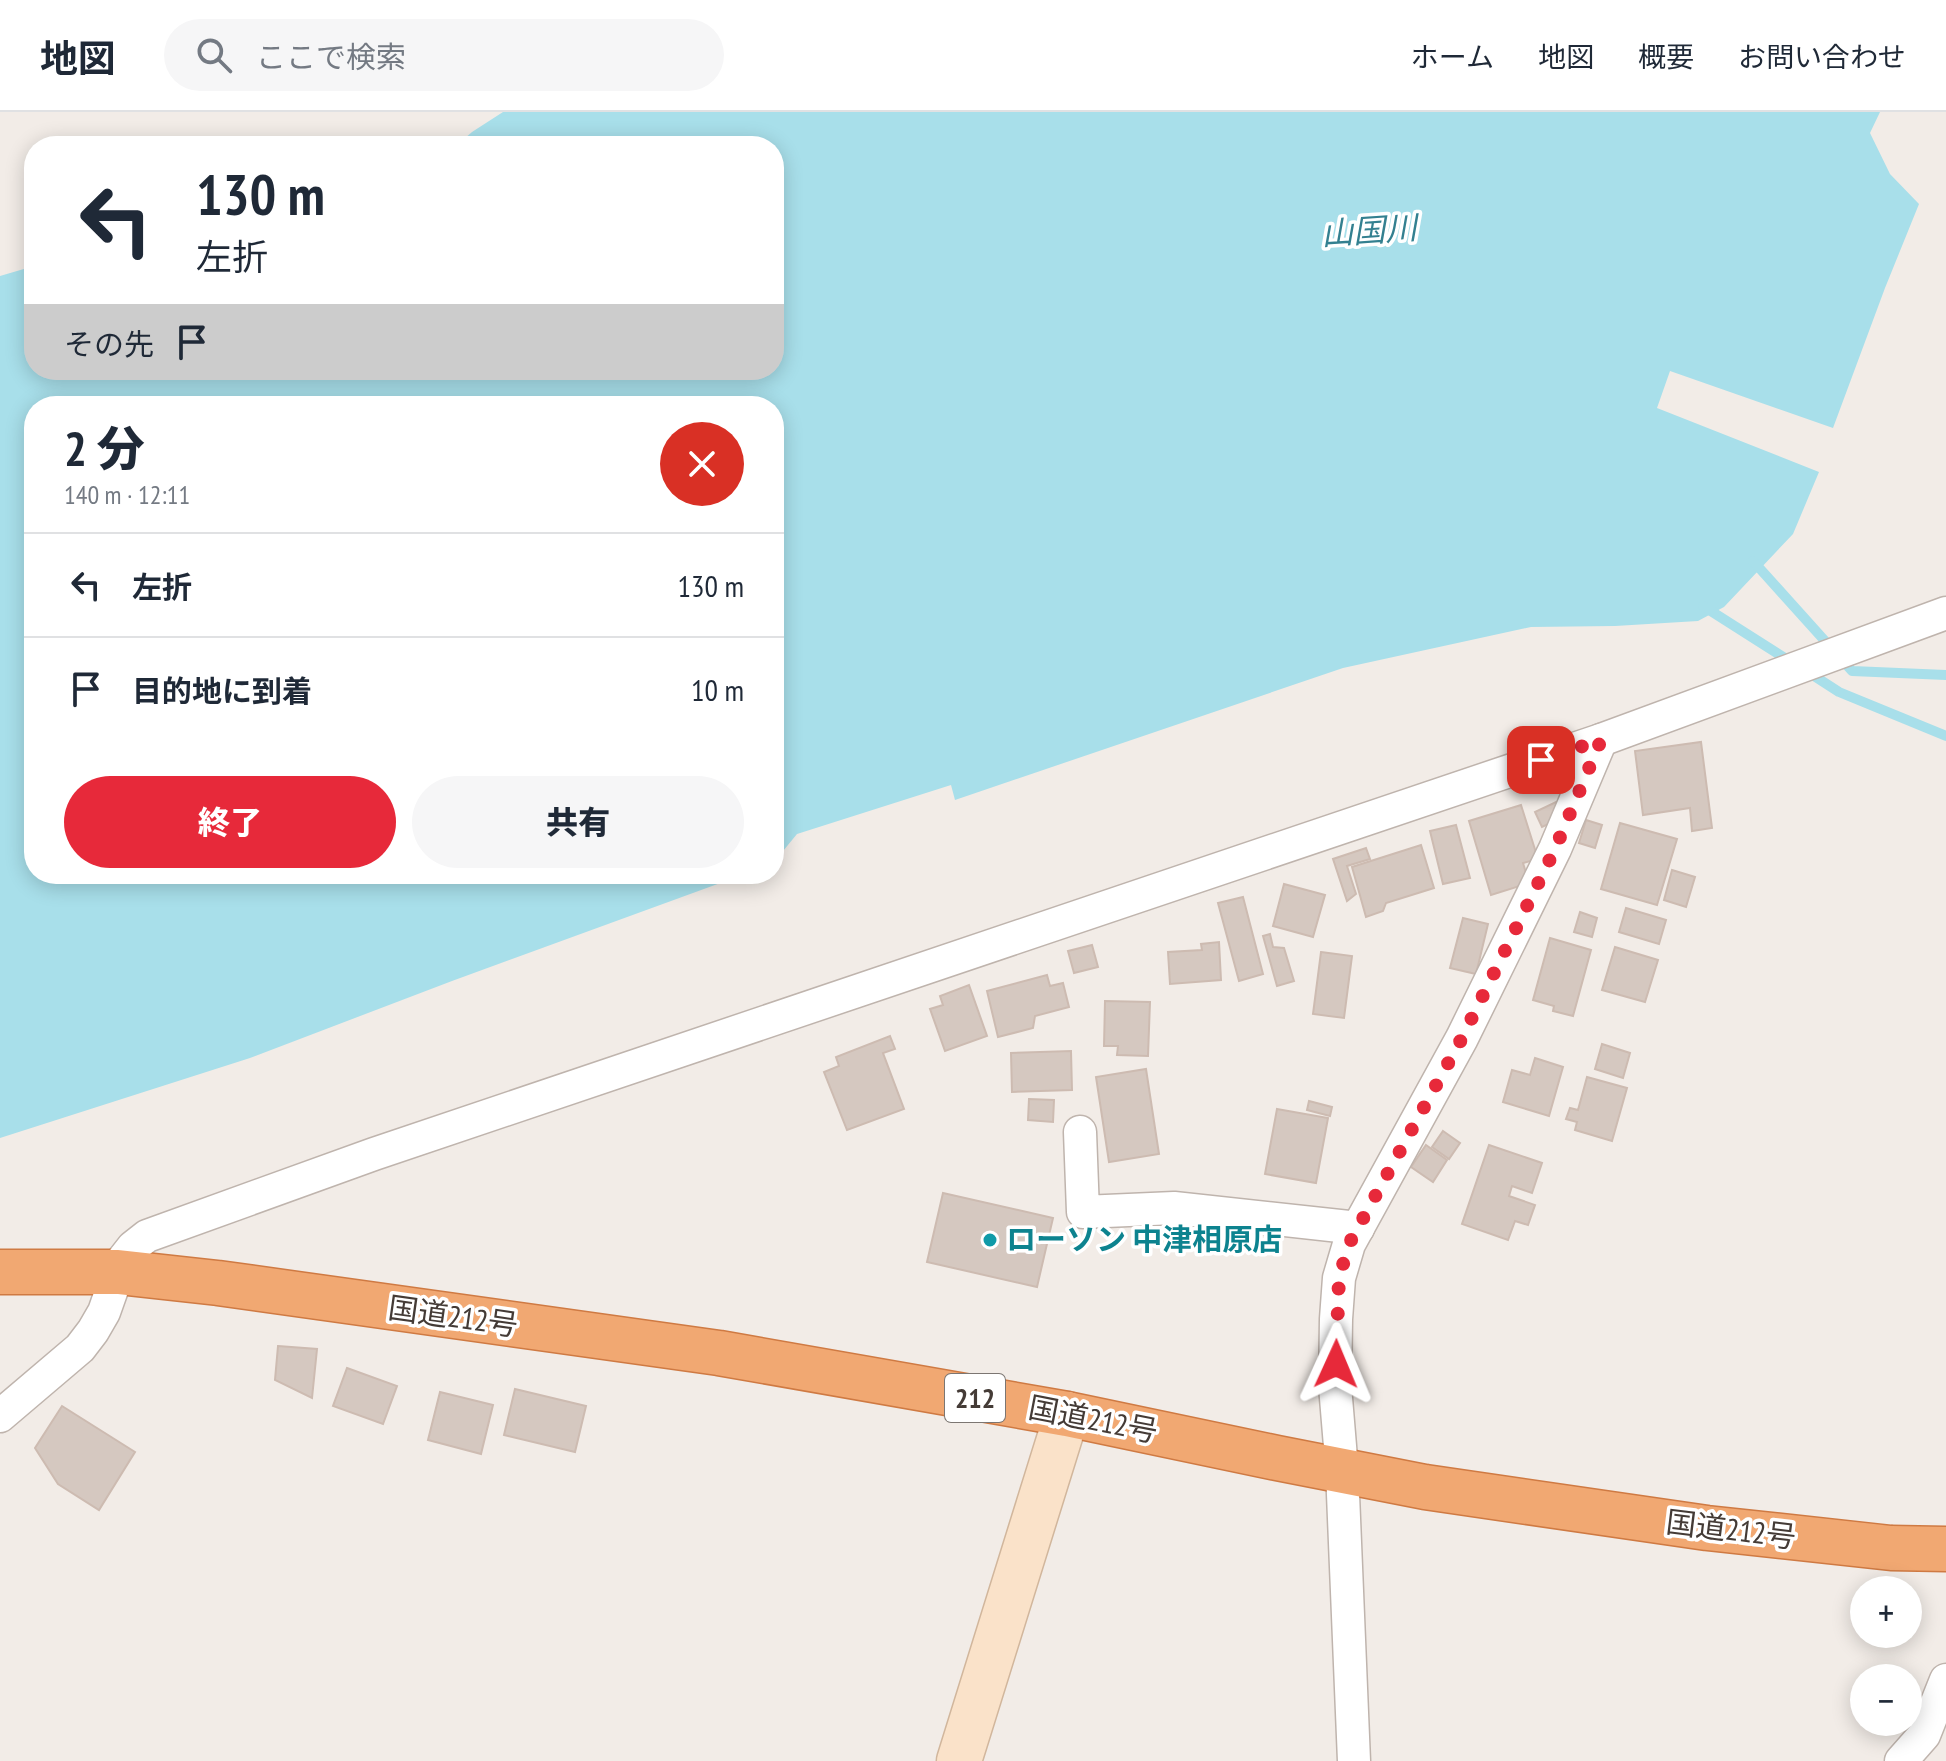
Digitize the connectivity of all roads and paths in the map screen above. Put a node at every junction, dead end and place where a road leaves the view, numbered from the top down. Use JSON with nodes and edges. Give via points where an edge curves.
{"nodes":[{"id":1,"x":1946,"y":613,"type":"edge"},
{"id":2,"x":1601,"y":740,"type":"junction"},
{"id":3,"x":1080,"y":1132,"type":"dead end"},
{"id":4,"x":1358,"y":1228,"type":"junction"},
{"id":5,"x":0,"y":1272,"type":"edge"},
{"id":6,"x":118,"y":1272,"type":"junction"},
{"id":7,"x":1067,"y":1414,"type":"junction"},
{"id":8,"x":0,"y":1416,"type":"edge"},
{"id":9,"x":1342,"y":1470,"type":"junction"},
{"id":10,"x":1946,"y":1549,"type":"edge"},
{"id":11,"x":1946,"y":1680,"type":"edge"},
{"id":12,"x":959,"y":1761,"type":"edge"},
{"id":13,"x":1354,"y":1761,"type":"edge"},
{"id":14,"x":1901,"y":1761,"type":"edge"}],
"edges":[{"from":1,"to":2,"type":"street"},
{"from":2,"to":4,"type":"street","via":[[1555,849],[1468,1025]]},
{"from":2,"to":6,"type":"street","via":[[374,1154],[147,1236],[133,1247]]},
{"from":3,"to":4,"type":"street","via":[[1083,1212],[1174,1208]]},
{"from":4,"to":9,"type":"street","via":[[1339,1278],[1336,1319]]},
{"from":5,"to":6,"type":"highway","name":"国道212号","number":"212"},
{"from":6,"to":7,"type":"highway","name":"国道212号","number":"212","via":[[719,1353]]},
{"from":6,"to":8,"type":"street","via":[[104,1312],[80,1348]]},
{"from":7,"to":9,"type":"highway","name":"国道212号","number":"212"},
{"from":7,"to":12,"type":"street"},
{"from":9,"to":10,"type":"highway","name":"国道212号","number":"212","via":[[1707,1528]]},
{"from":9,"to":13,"type":"street"},
{"from":11,"to":14,"type":"street","via":[[1924,1735]]}]}
